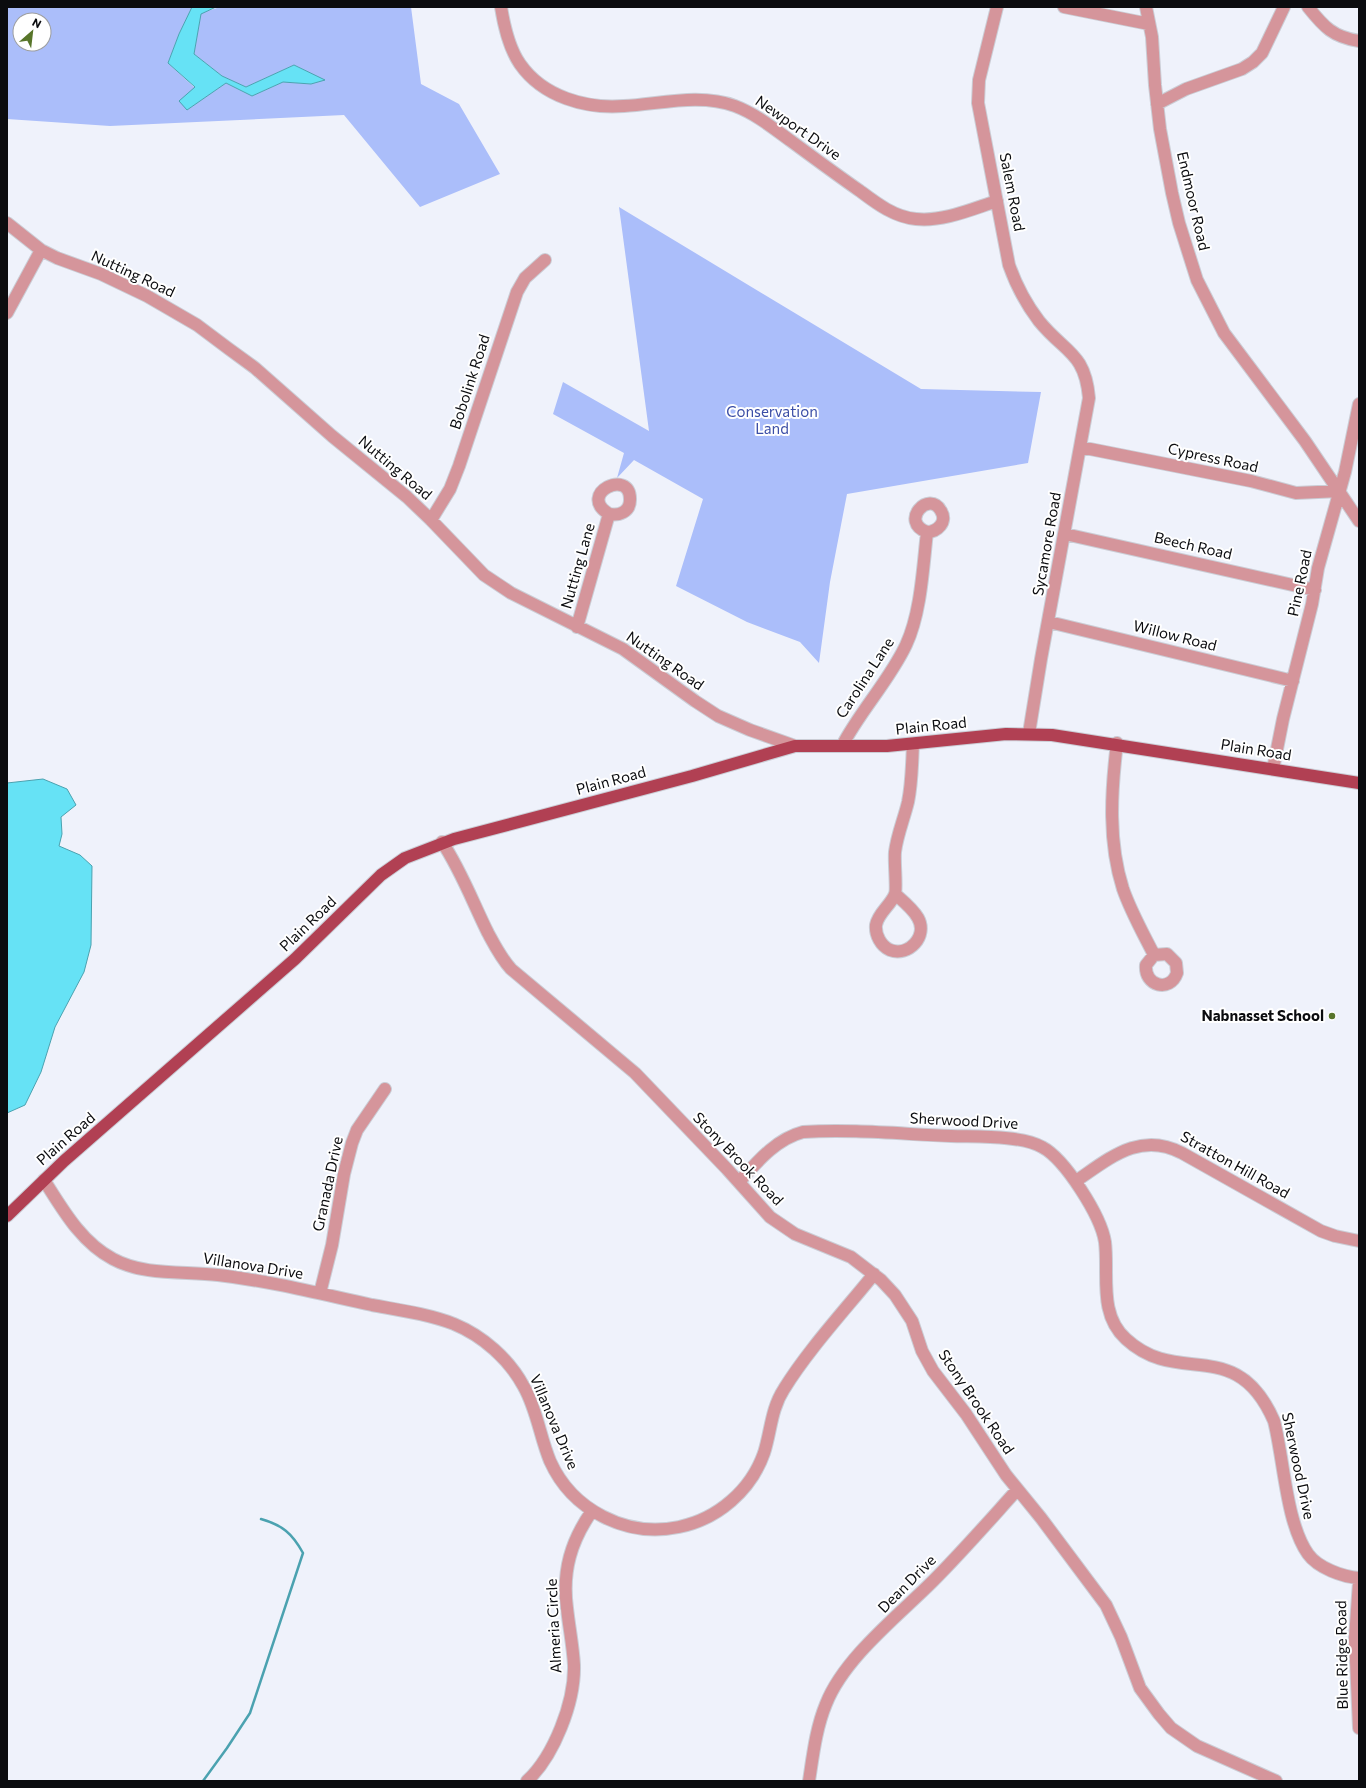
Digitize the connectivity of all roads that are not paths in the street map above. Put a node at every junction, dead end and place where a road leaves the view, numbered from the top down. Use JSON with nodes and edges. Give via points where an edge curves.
{"nodes":[{"id":1,"x":501,"y":7,"type":"edge"},
{"id":2,"x":997,"y":7,"type":"edge"},
{"id":3,"x":1064,"y":7,"type":"edge"},
{"id":4,"x":1146,"y":7,"type":"edge"},
{"id":5,"x":1284,"y":7,"type":"edge"},
{"id":6,"x":1308,"y":7,"type":"edge"},
{"id":7,"x":1149,"y":24,"type":"junction"},
{"id":8,"x":1359,"y":41,"type":"edge"},
{"id":9,"x":1157,"y":104,"type":"junction"},
{"id":10,"x":998,"y":201,"type":"junction"},
{"id":11,"x":7,"y":223,"type":"edge"},
{"id":12,"x":41,"y":250,"type":"junction"},
{"id":13,"x":544,"y":260,"type":"dead end"},
{"id":14,"x":7,"y":313,"type":"edge"},
{"id":15,"x":1080,"y":362,"type":"joint"},
{"id":16,"x":1359,"y":404,"type":"edge"},
{"id":17,"x":1080,"y":447,"type":"junction"},
{"id":18,"x":1353,"y":461,"type":"edge"},
{"id":19,"x":1340,"y":491,"type":"junction"},
{"id":20,"x":609,"y":514,"type":"dead end"},
{"id":21,"x":431,"y":520,"type":"junction"},
{"id":22,"x":1359,"y":521,"type":"edge"},
{"id":23,"x":927,"y":532,"type":"dead end"},
{"id":24,"x":1065,"y":534,"type":"junction"},
{"id":25,"x":1315,"y":590,"type":"junction"},
{"id":26,"x":1049,"y":622,"type":"junction"},
{"id":27,"x":577,"y":627,"type":"junction"},
{"id":28,"x":1293,"y":681,"type":"junction"},
{"id":29,"x":1030,"y":734,"type":"junction"},
{"id":30,"x":764,"y":735,"type":"junction"},
{"id":31,"x":913,"y":744,"type":"junction"},
{"id":32,"x":1116,"y":744,"type":"junction"},
{"id":33,"x":795,"y":746,"type":"junction"},
{"id":34,"x":842,"y":746,"type":"junction"},
{"id":35,"x":767,"y":754,"type":"junction"},
{"id":36,"x":1273,"y":769,"type":"junction"},
{"id":37,"x":1359,"y":783,"type":"edge"},
{"id":38,"x":442,"y":842,"type":"junction"},
{"id":39,"x":895,"y":894,"type":"junction"},
{"id":40,"x":1154,"y":955,"type":"dead end"},
{"id":41,"x":385,"y":1089,"type":"dead end"},
{"id":42,"x":44,"y":1180,"type":"junction"},
{"id":43,"x":1076,"y":1181,"type":"junction"},
{"id":44,"x":739,"y":1182,"type":"junction"},
{"id":45,"x":7,"y":1216,"type":"edge"},
{"id":46,"x":1359,"y":1241,"type":"edge"},
{"id":47,"x":874,"y":1274,"type":"junction"},
{"id":48,"x":320,"y":1293,"type":"junction"},
{"id":49,"x":1017,"y":1490,"type":"junction"},
{"id":50,"x":592,"y":1511,"type":"junction"},
{"id":51,"x":1359,"y":1578,"type":"edge"},
{"id":52,"x":1359,"y":1582,"type":"edge"},
{"id":53,"x":1359,"y":1728,"type":"edge"},
{"id":54,"x":527,"y":1781,"type":"edge"},
{"id":55,"x":809,"y":1781,"type":"edge"},
{"id":56,"x":1276,"y":1781,"type":"edge"}],
"edges":[{"from":1,"to":10,"type":"street","name":"Newport Drive","via":[[508,35],[520,64],[545,88],[564,99],[601,107],[703,100],[734,106],[767,123],[867,196],[903,217],[942,217]]},
{"from":2,"to":10,"type":"street","name":"Salem Road","via":[[979,80],[978,103]]},
{"from":3,"to":7,"type":"street"},
{"from":4,"to":7,"type":"street","name":"Endmoor Road"},
{"from":5,"to":9,"type":"street","via":[[1262,53],[1253,62],[1242,69],[1179,92]]},
{"from":6,"to":8,"type":"street","via":[[1327,30]]},
{"from":7,"to":9,"type":"street","name":"Endmoor Road"},
{"from":9,"to":19,"type":"street","name":"Endmoor Road","via":[[1179,223],[1197,280],[1209,307],[1224,333]]},
{"from":10,"to":15,"type":"street","name":"Salem Road","via":[[1010,264],[1022,296],[1040,322]]},
{"from":11,"to":12,"type":"street","name":"Nutting Road"},
{"from":12,"to":14,"type":"street"},
{"from":12,"to":21,"type":"street","name":"Nutting Road","via":[[122,284],[197,325],[255,368]]},
{"from":13,"to":21,"type":"street","name":"Bobolink Road","via":[[516,292],[450,489]]},
{"from":15,"to":17,"type":"street","name":"Sycamore Road","via":[[1089,398]]},
{"from":16,"to":18,"type":"street","name":"Pine Road"},
{"from":17,"to":19,"type":"street","name":"Cypress Road","via":[[1251,481],[1296,493]]},
{"from":17,"to":24,"type":"street","name":"Sycamore Road"},
{"from":18,"to":19,"type":"street","name":"Pine Road"},
{"from":19,"to":22,"type":"street","name":"Endmoor Road"},
{"from":19,"to":25,"type":"street","name":"Pine Road","via":[[1318,568]]},
{"from":20,"to":27,"type":"street","name":"Nutting Lane"},
{"from":21,"to":27,"type":"street","name":"Nutting Road","via":[[484,575],[511,593]]},
{"from":23,"to":34,"type":"street","name":"Carolina Lane","via":[[922,578],[910,635],[900,656]]},
{"from":24,"to":25,"type":"street","name":"Beech Road"},
{"from":24,"to":26,"type":"street","name":"Sycamore Road"},
{"from":25,"to":28,"type":"street","name":"Pine Road"},
{"from":26,"to":28,"type":"street","name":"Willow Road"},
{"from":26,"to":29,"type":"street","name":"Sycamore Road"},
{"from":27,"to":30,"type":"street","name":"Nutting Road","via":[[623,649],[718,716]]},
{"from":28,"to":36,"type":"street","name":"Pine Road"},
{"from":29,"to":31,"type":"main road","name":"Plain Road","via":[[1006,734]]},
{"from":29,"to":32,"type":"main road","name":"Plain Road"},
{"from":30,"to":33,"type":"street","name":"Nutting Road"},
{"from":30,"to":35,"type":"street"},
{"from":31,"to":34,"type":"main road","name":"Plain Road"},
{"from":31,"to":39,"type":"street","via":[[910,791],[895,854]]},
{"from":32,"to":36,"type":"main road","name":"Plain Road"},
{"from":32,"to":40,"type":"street","via":[[1112,794],[1114,850],[1119,876],[1128,901]]},
{"from":33,"to":34,"type":"main road","name":"Plain Road"},
{"from":33,"to":35,"type":"main road","name":"Plain Road"},
{"from":35,"to":38,"type":"main road","name":"Plain Road"},
{"from":36,"to":37,"type":"main road","name":"Plain Road"},
{"from":38,"to":42,"type":"main road","name":"Plain Road","via":[[405,858],[381,875],[295,959]]},
{"from":38,"to":44,"type":"street","name":"Stony Brook Road","via":[[452,857],[502,960],[635,1073]]},
{"from":39,"to":39,"type":"street","via":[[918,917],[921,929],[918,941],[902,951],[885,947],[876,931],[878,919]]},
{"from":41,"to":48,"type":"street","name":"Granada Drive","via":[[357,1130],[352,1143]]},
{"from":42,"to":45,"type":"main road","name":"Plain Road"},
{"from":42,"to":48,"type":"street","name":"Villanova Drive","via":[[80,1233],[100,1251],[124,1264],[151,1270],[222,1275]]},
{"from":43,"to":44,"type":"street","name":"Sherwood Drive","via":[[1044,1147],[1018,1139],[819,1131],[793,1134],[780,1142]]},
{"from":43,"to":46,"type":"street","name":"Stratton Hill Road","via":[[1129,1149],[1148,1144],[1166,1146],[1321,1230]]},
{"from":43,"to":51,"type":"street","name":"Sherwood Drive","via":[[1098,1220],[1104,1239],[1107,1266],[1106,1302],[1125,1339],[1150,1355],[1182,1364],[1219,1367],[1233,1372],[1249,1383],[1268,1406],[1274,1421],[1297,1537],[1314,1560],[1343,1575]]},
{"from":44,"to":47,"type":"street","name":"Stony Brook Road","via":[[758,1205],[778,1223],[795,1234],[850,1257]]},
{"from":47,"to":49,"type":"street","name":"Stony Brook Road","via":[[901,1302],[933,1371],[966,1414]]},
{"from":47,"to":50,"type":"street","name":"Villanova Drive","via":[[785,1387],[772,1413],[767,1441],[759,1463],[748,1483],[732,1500],[713,1514],[692,1524],[658,1530],[624,1525]]},
{"from":48,"to":50,"type":"street","name":"Villanova Drive","via":[[454,1324],[482,1339],[516,1374],[525,1388],[559,1478],[574,1496]]},
{"from":49,"to":55,"type":"street","name":"Dean Drive","via":[[954,1560],[870,1642],[839,1678],[826,1704],[816,1738]]},
{"from":49,"to":56,"type":"street","name":"Stony Brook Road","via":[[1106,1605],[1140,1688],[1171,1728],[1214,1756]]},
{"from":50,"to":54,"type":"street","name":"Almeria Circle","via":[[573,1544],[567,1569],[566,1606],[574,1667],[565,1717],[559,1734],[540,1767]]},
{"from":52,"to":53,"type":"street","name":"Blue Ridge Road","via":[[1355,1638]]}]}
